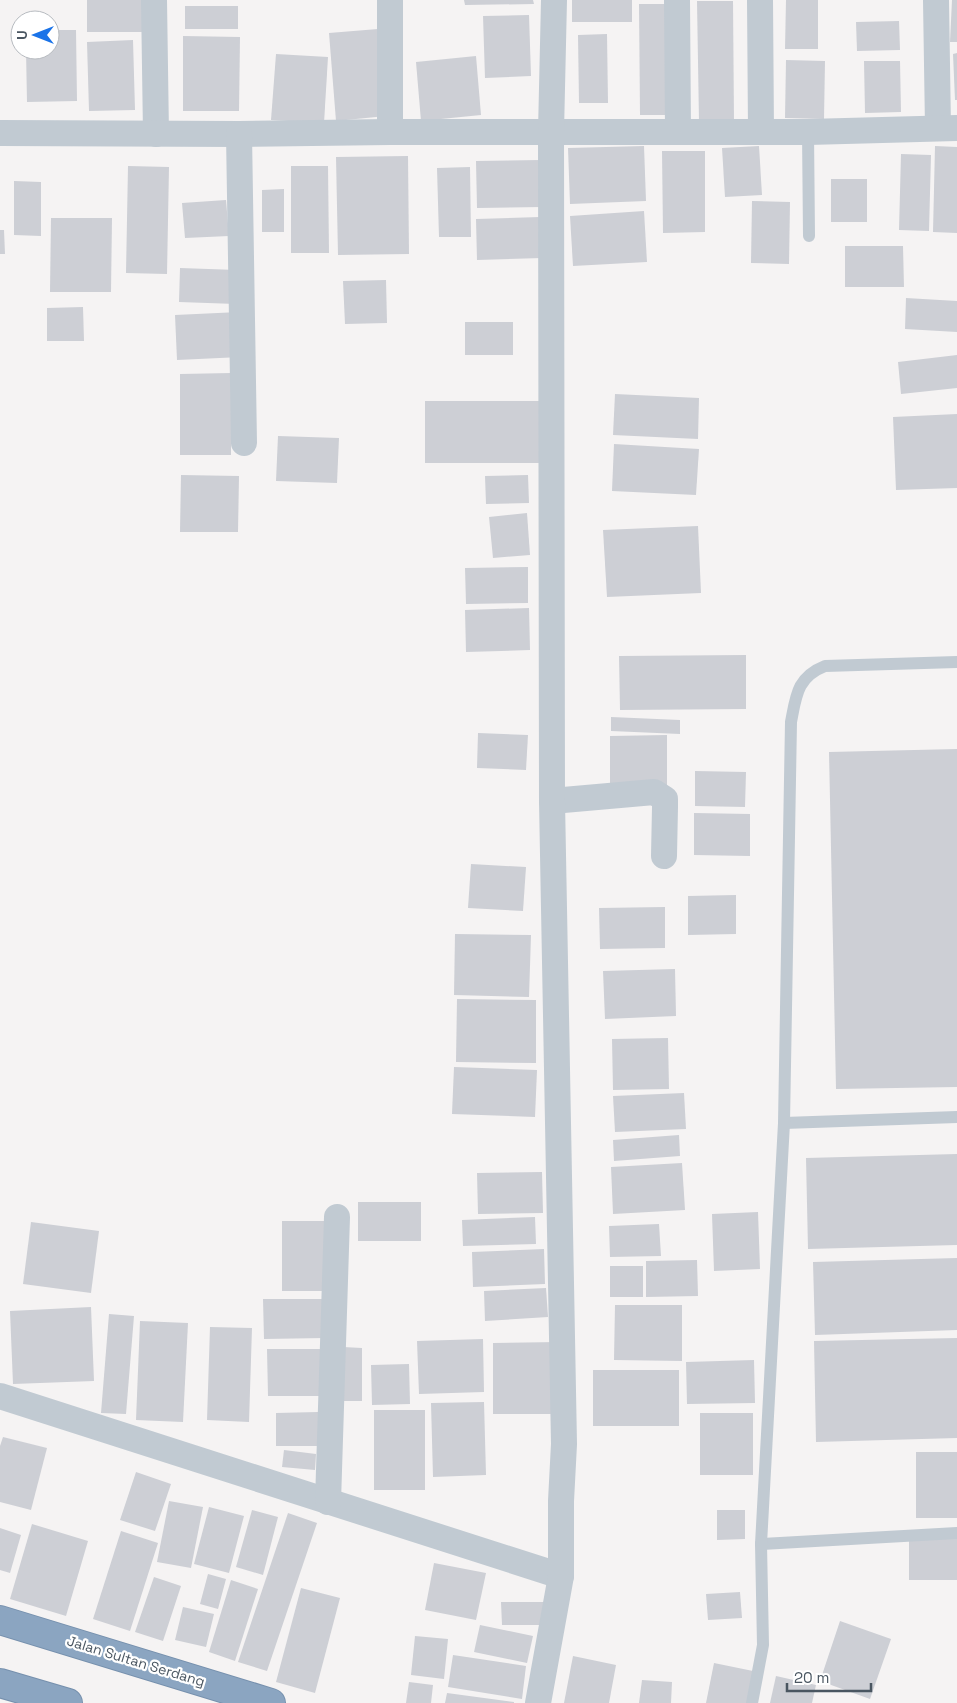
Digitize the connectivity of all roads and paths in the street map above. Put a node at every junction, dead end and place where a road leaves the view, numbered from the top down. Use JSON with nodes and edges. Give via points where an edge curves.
{"nodes":[{"id":1,"x":154,"y":0,"type":"edge"},
{"id":2,"x":390,"y":0,"type":"edge"},
{"id":3,"x":554,"y":0,"type":"edge"},
{"id":4,"x":677,"y":0,"type":"edge"},
{"id":5,"x":760,"y":0,"type":"edge"},
{"id":6,"x":936,"y":0,"type":"edge"},
{"id":7,"x":947,"y":128,"type":"edge"},
{"id":8,"x":678,"y":131,"type":"junction"},
{"id":9,"x":761,"y":131,"type":"junction"},
{"id":10,"x":390,"y":132,"type":"junction"},
{"id":11,"x":551,"y":132,"type":"junction"},
{"id":12,"x":808,"y":132,"type":"junction"},
{"id":13,"x":0,"y":133,"type":"edge"},
{"id":14,"x":156,"y":134,"type":"junction"},
{"id":15,"x":239,"y":134,"type":"junction"},
{"id":16,"x":809,"y":236,"type":"dead end"},
{"id":17,"x":244,"y":443,"type":"dead end"},
{"id":18,"x":957,"y":662,"type":"edge"},
{"id":19,"x":552,"y":801,"type":"junction"},
{"id":20,"x":664,"y":856,"type":"dead end"},
{"id":21,"x":957,"y":1118,"type":"edge"},
{"id":22,"x":784,"y":1123,"type":"junction"},
{"id":23,"x":337,"y":1217,"type":"dead end"},
{"id":24,"x":0,"y":1396,"type":"edge"},
{"id":25,"x":328,"y":1502,"type":"junction"},
{"id":26,"x":957,"y":1533,"type":"edge"},
{"id":27,"x":761,"y":1544,"type":"junction"},
{"id":28,"x":561,"y":1576,"type":"junction"},
{"id":29,"x":0,"y":1620,"type":"edge"},
{"id":30,"x":0,"y":1683,"type":"edge"},
{"id":31,"x":68,"y":1703,"type":"edge"},
{"id":32,"x":271,"y":1703,"type":"edge"},
{"id":33,"x":538,"y":1703,"type":"edge"},
{"id":34,"x":752,"y":1703,"type":"edge"}],
"edges":[{"from":1,"to":14,"type":"street"},
{"from":2,"to":10,"type":"street"},
{"from":3,"to":11,"type":"street"},
{"from":4,"to":8,"type":"street"},
{"from":5,"to":9,"type":"street"},
{"from":6,"to":7,"type":"street"},
{"from":7,"to":12,"type":"street"},
{"from":8,"to":9,"type":"street"},
{"from":8,"to":11,"type":"street"},
{"from":9,"to":12,"type":"street"},
{"from":10,"to":11,"type":"street"},
{"from":10,"to":15,"type":"street"},
{"from":11,"to":19,"type":"street"},
{"from":12,"to":16,"type":"lane"},
{"from":13,"to":14,"type":"street"},
{"from":14,"to":15,"type":"street"},
{"from":15,"to":17,"type":"street"},
{"from":18,"to":22,"type":"lane","via":[[824,666],[811,671],[797,691],[791,722]]},
{"from":19,"to":20,"type":"street","via":[[660,794],[666,807]]},
{"from":19,"to":28,"type":"street","via":[[564,1444]]},
{"from":21,"to":22,"type":"lane"},
{"from":22,"to":27,"type":"lane"},
{"from":23,"to":25,"type":"street"},
{"from":24,"to":25,"type":"street"},
{"from":25,"to":28,"type":"street"},
{"from":26,"to":27,"type":"lane"},
{"from":27,"to":34,"type":"lane","via":[[763,1645]]},
{"from":28,"to":33,"type":"street"},
{"from":29,"to":32,"type":"highway","name":"Jalan Sultan Serdang"},
{"from":30,"to":31,"type":"highway"}]}
